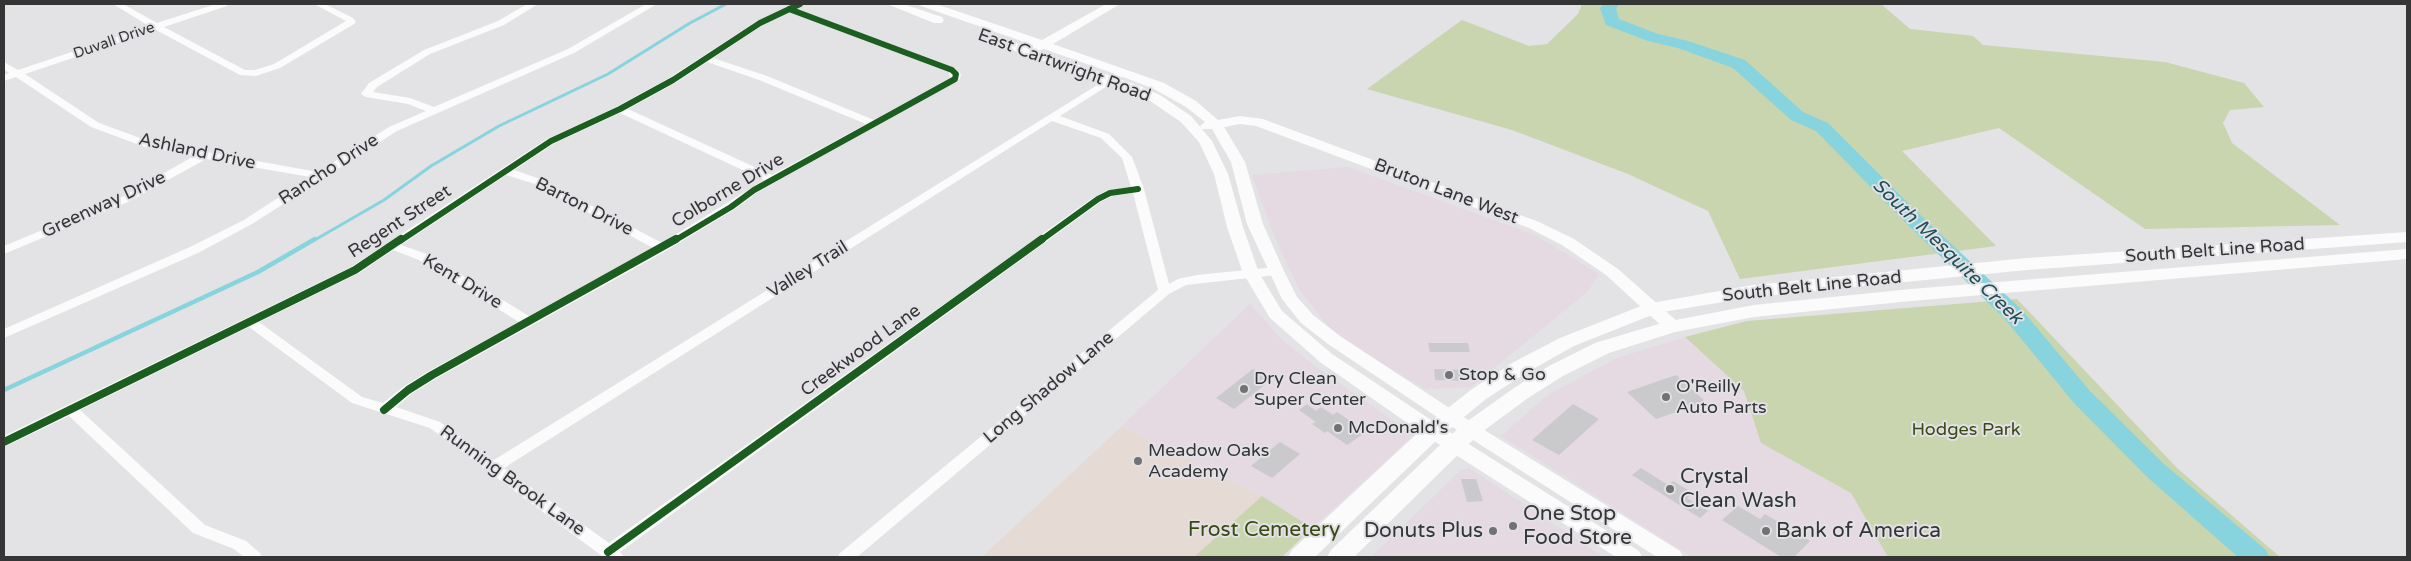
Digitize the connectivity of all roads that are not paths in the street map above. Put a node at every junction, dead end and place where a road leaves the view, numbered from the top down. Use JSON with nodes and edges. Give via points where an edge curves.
{"nodes":[{"id":1,"x":117,"y":4,"type":"edge"},
{"id":2,"x":224,"y":4,"type":"edge"},
{"id":3,"x":318,"y":4,"type":"edge"},
{"id":4,"x":533,"y":4,"type":"edge"},
{"id":5,"x":652,"y":4,"type":"edge"},
{"id":6,"x":800,"y":4,"type":"edge"},
{"id":7,"x":894,"y":4,"type":"edge"},
{"id":8,"x":925,"y":4,"type":"edge"},
{"id":9,"x":1114,"y":4,"type":"edge"},
{"id":10,"x":788,"y":9,"type":"junction"},
{"id":11,"x":157,"y":26,"type":"junction"},
{"id":12,"x":1043,"y":44,"type":"junction"},
{"id":13,"x":1030,"y":52,"type":"junction"},
{"id":14,"x":707,"y":59,"type":"junction"},
{"id":15,"x":4,"y":65,"type":"edge"},
{"id":16,"x":1123,"y":72,"type":"junction"},
{"id":17,"x":16,"y":73,"type":"junction"},
{"id":18,"x":4,"y":78,"type":"edge"},
{"id":19,"x":1111,"y":80,"type":"junction"},
{"id":20,"x":620,"y":109,"type":"junction"},
{"id":21,"x":435,"y":111,"type":"junction"},
{"id":22,"x":1051,"y":116,"type":"junction"},
{"id":23,"x":874,"y":124,"type":"junction"},
{"id":24,"x":1216,"y":125,"type":"junction"},
{"id":25,"x":1195,"y":129,"type":"junction"},
{"id":26,"x":203,"y":156,"type":"junction"},
{"id":27,"x":504,"y":171,"type":"junction"},
{"id":28,"x":320,"y":176,"type":"junction"},
{"id":29,"x":773,"y":180,"type":"junction"},
{"id":30,"x":1138,"y":189,"type":"junction"},
{"id":31,"x":2407,"y":237,"type":"edge"},
{"id":32,"x":392,"y":246,"type":"junction"},
{"id":33,"x":662,"y":248,"type":"junction"},
{"id":34,"x":4,"y":250,"type":"edge"},
{"id":35,"x":2407,"y":254,"type":"edge"},
{"id":36,"x":1276,"y":271,"type":"junction"},
{"id":37,"x":1251,"y":272,"type":"junction"},
{"id":38,"x":1165,"y":291,"type":"junction"},
{"id":39,"x":1653,"y":308,"type":"junction"},
{"id":40,"x":250,"y":322,"type":"junction"},
{"id":41,"x":529,"y":322,"type":"junction"},
{"id":42,"x":1672,"y":326,"type":"junction"},
{"id":43,"x":4,"y":334,"type":"edge"},
{"id":44,"x":70,"y":409,"type":"junction"},
{"id":45,"x":384,"y":410,"type":"junction"},
{"id":46,"x":1441,"y":424,"type":"junction"},
{"id":47,"x":1470,"y":430,"type":"junction"},
{"id":48,"x":4,"y":442,"type":"edge"},
{"id":49,"x":1454,"y":445,"type":"junction"},
{"id":50,"x":493,"y":468,"type":"junction"},
{"id":51,"x":1334,"y":526,"type":"junction"},
{"id":52,"x":612,"y":554,"type":"edge"},
{"id":53,"x":254,"y":557,"type":"edge"},
{"id":54,"x":846,"y":557,"type":"edge"},
{"id":55,"x":1300,"y":557,"type":"edge"},
{"id":56,"x":1329,"y":557,"type":"edge"},
{"id":57,"x":1340,"y":557,"type":"edge"},
{"id":58,"x":1632,"y":557,"type":"edge"},
{"id":59,"x":1673,"y":557,"type":"edge"}],
"edges":[{"from":1,"to":11,"type":"street"},
{"from":2,"to":11,"type":"street","name":"Duvall Drive"},
{"from":3,"to":11,"type":"street","via":[[351,22],[278,66],[256,73],[243,73]]},
{"from":4,"to":21,"type":"street","via":[[501,23],[427,52],[373,85],[366,94],[410,102]]},
{"from":5,"to":21,"type":"street","name":"Rancho Drive","via":[[571,51]]},
{"from":6,"to":10,"type":"street","name":"Regent Street"},
{"from":7,"to":13,"type":"main road","name":"East Cartwright Road"},
{"from":8,"to":12,"type":"main road","name":"East Cartwright Road"},
{"from":9,"to":12,"type":"main road"},
{"from":10,"to":14,"type":"street","name":"Regent Street"},
{"from":10,"to":23,"type":"street","name":"Colborne Drive","via":[[956,74],[950,83]]},
{"from":11,"to":17,"type":"street","name":"Duvall Drive"},
{"from":12,"to":13,"type":"main road"},
{"from":12,"to":16,"type":"main road","name":"East Cartwright Road"},
{"from":13,"to":19,"type":"main road","name":"East Cartwright Road"},
{"from":14,"to":20,"type":"street","name":"Regent Street"},
{"from":14,"to":23,"type":"street","via":[[763,78]]},
{"from":15,"to":17,"type":"street","name":"Ashland Drive"},
{"from":16,"to":19,"type":"street","name":"Valley Trail"},
{"from":16,"to":24,"type":"main road","name":"East Cartwright Road","via":[[1176,94]]},
{"from":17,"to":18,"type":"street","name":"Duvall Drive"},
{"from":17,"to":26,"type":"street","name":"Ashland Drive","via":[[95,125],[149,145]]},
{"from":19,"to":22,"type":"street","name":"Valley Trail"},
{"from":19,"to":25,"type":"main road","name":"East Cartwright Road","via":[[1155,98]]},
{"from":20,"to":27,"type":"street","name":"Regent Street","via":[[551,141]]},
{"from":20,"to":29,"type":"street"},
{"from":21,"to":28,"type":"street","name":"Rancho Drive","via":[[393,129]]},
{"from":22,"to":30,"type":"street","via":[[1111,141],[1127,157]]},
{"from":22,"to":50,"type":"street","name":"Valley Trail"},
{"from":23,"to":29,"type":"street","name":"Colborne Drive"},
{"from":24,"to":25,"type":"main road","name":"Bruton Lane West"},
{"from":24,"to":36,"type":"main road","name":"East Cartwright Road","via":[[1238,162],[1255,224]]},
{"from":24,"to":39,"type":"main road","name":"Bruton Lane West","via":[[1240,120],[1258,122],[1534,225],[1568,242],[1612,272]]},
{"from":25,"to":37,"type":"main road","name":"East Cartwright Road","via":[[1205,141],[1221,174]]},
{"from":26,"to":28,"type":"street","name":"Ashland Drive"},
{"from":26,"to":34,"type":"street","name":"Greenway Drive","via":[[126,199]]},
{"from":27,"to":32,"type":"street","name":"Regent Street"},
{"from":27,"to":33,"type":"street","name":"Barton Drive","via":[[539,182]]},
{"from":28,"to":43,"type":"street","name":"Rancho Drive","via":[[248,222],[194,250]]},
{"from":29,"to":33,"type":"street","name":"Colborne Drive"},
{"from":30,"to":38,"type":"street"},
{"from":30,"to":52,"type":"street","name":"Creekwood Lane","via":[[1110,193],[1098,199]]},
{"from":31,"to":39,"type":"main road","name":"South Belt Line Road","via":[[2027,264],[1753,291]]},
{"from":32,"to":40,"type":"street","name":"Regent Street","via":[[355,270]]},
{"from":32,"to":41,"type":"street","name":"Kent Drive","via":[[423,258]]},
{"from":33,"to":41,"type":"street","name":"Colborne Drive"},
{"from":35,"to":42,"type":"main road","name":"South Belt Line Road","via":[[1911,295],[1754,311]]},
{"from":36,"to":37,"type":"street","name":"Long Shadow Lane"},
{"from":36,"to":46,"type":"main road","name":"East Cartwright Road","via":[[1290,299],[1306,319]]},
{"from":37,"to":38,"type":"street","name":"Long Shadow Lane","via":[[1197,278]]},
{"from":37,"to":46,"type":"main road","name":"East Cartwright Road","via":[[1276,314],[1326,358]]},
{"from":38,"to":54,"type":"street","name":"Long Shadow Lane"},
{"from":39,"to":42,"type":"main road","name":"Bruton Lane West"},
{"from":39,"to":46,"type":"main road","name":"South Belt Line Road","via":[[1567,342],[1534,360],[1479,394]]},
{"from":40,"to":44,"type":"street","name":"Regent Street"},
{"from":40,"to":45,"type":"street","name":"Running Brook Lane","via":[[357,400]]},
{"from":41,"to":45,"type":"street","name":"Colborne Drive","via":[[432,375]]},
{"from":42,"to":47,"type":"main road","name":"South Belt Line Road","via":[[1602,348],[1556,371]]},
{"from":44,"to":48,"type":"street","name":"Regent Street"},
{"from":44,"to":53,"type":"street","via":[[200,529],[240,545]]},
{"from":45,"to":50,"type":"street","name":"Running Brook Lane","via":[[435,425]]},
{"from":46,"to":47,"type":"main road","name":"East Cartwright Road"},
{"from":46,"to":49,"type":"main road","name":"East Cartwright Road"},
{"from":46,"to":51,"type":"main road","name":"South Belt Line Road"},
{"from":47,"to":49,"type":"main road","name":"South Belt Line Road"},
{"from":47,"to":59,"type":"main road","name":"East Cartwright Road"},
{"from":49,"to":57,"type":"main road","name":"South Belt Line Road"},
{"from":49,"to":58,"type":"main road","name":"East Cartwright Road"},
{"from":50,"to":52,"type":"street","name":"Running Brook Lane"},
{"from":51,"to":55,"type":"main road","name":"South Belt Line Road"},
{"from":51,"to":56,"type":"main road","via":[[1345,536]]}]}
